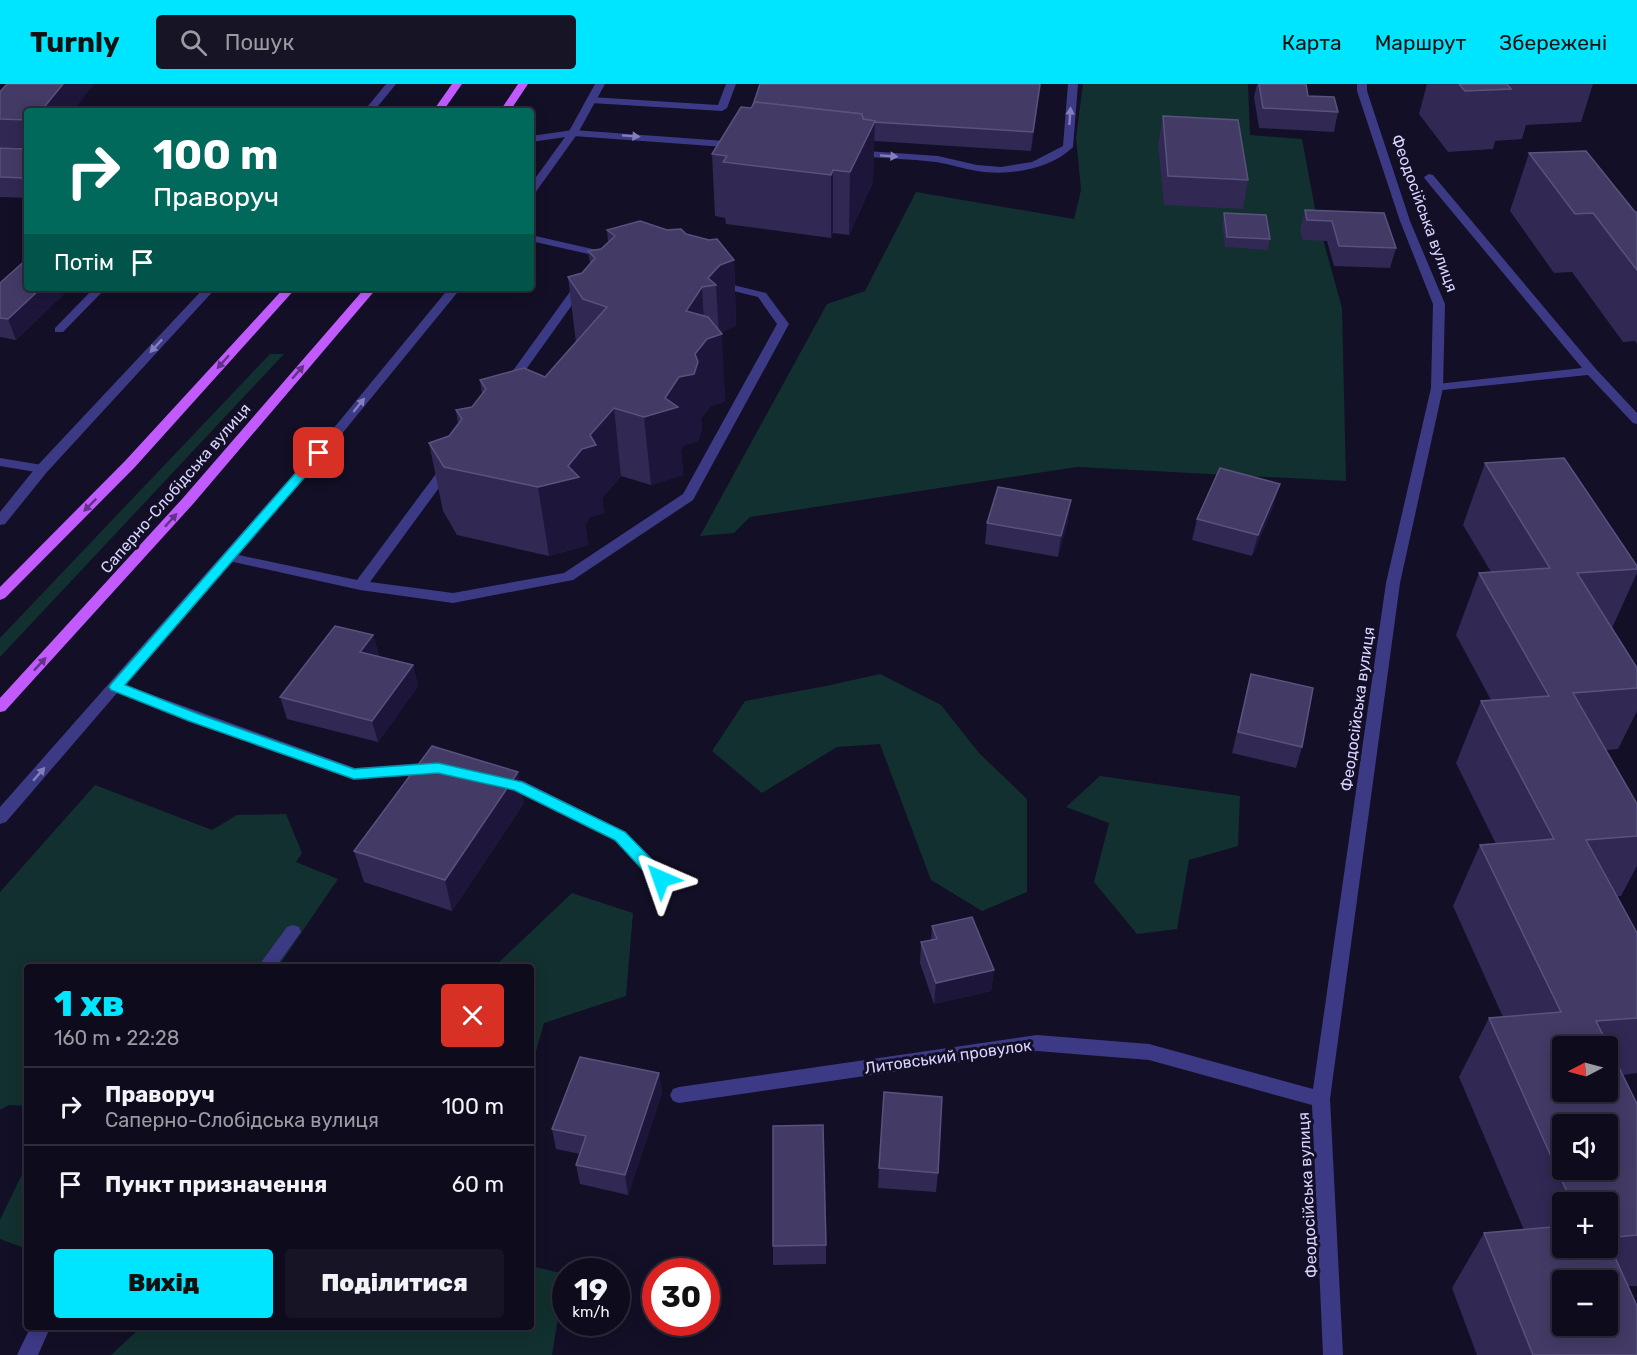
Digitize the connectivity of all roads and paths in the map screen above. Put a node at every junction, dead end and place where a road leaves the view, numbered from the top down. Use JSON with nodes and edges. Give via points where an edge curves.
{"nodes":[{"id":1,"x":391,"y":84,"type":"edge"},
{"id":2,"x":457,"y":84,"type":"edge"},
{"id":3,"x":523,"y":84,"type":"edge"},
{"id":4,"x":600,"y":84,"type":"edge"},
{"id":5,"x":731,"y":84,"type":"edge"},
{"id":6,"x":1073,"y":84,"type":"edge"},
{"id":7,"x":1362,"y":84,"type":"edge"},
{"id":8,"x":591,"y":100,"type":"junction"},
{"id":9,"x":371,"y":108,"type":"edge"},
{"id":10,"x":440,"y":108,"type":"edge"},
{"id":11,"x":507,"y":108,"type":"edge"},
{"id":12,"x":722,"y":108,"type":"junction"},
{"id":13,"x":734,"y":109,"type":"dead end"},
{"id":14,"x":573,"y":133,"type":"junction"},
{"id":15,"x":534,"y":139,"type":"edge"},
{"id":16,"x":750,"y":145,"type":"edge"},
{"id":17,"x":844,"y":153,"type":"edge"},
{"id":18,"x":1429,"y":177,"type":"dead end"},
{"id":19,"x":534,"y":187,"type":"edge"},
{"id":20,"x":534,"y":239,"type":"edge"},
{"id":21,"x":624,"y":260,"type":"edge"},
{"id":22,"x":595,"y":264,"type":"junction"},
{"id":23,"x":705,"y":280,"type":"edge"},
{"id":24,"x":97,"y":291,"type":"edge"},
{"id":25,"x":206,"y":291,"type":"edge"},
{"id":26,"x":287,"y":291,"type":"edge"},
{"id":27,"x":368,"y":291,"type":"edge"},
{"id":28,"x":453,"y":291,"type":"edge"},
{"id":29,"x":59,"y":330,"type":"dead end"},
{"id":30,"x":1591,"y":371,"type":"junction"},
{"id":31,"x":1437,"y":388,"type":"junction"},
{"id":32,"x":500,"y":396,"type":"edge"},
{"id":33,"x":1637,"y":420,"type":"edge"},
{"id":34,"x":458,"y":453,"type":"edge"},
{"id":35,"x":0,"y":462,"type":"edge"},
{"id":36,"x":42,"y":469,"type":"junction"},
{"id":37,"x":0,"y":521,"type":"edge"},
{"id":38,"x":229,"y":557,"type":"junction"},
{"id":39,"x":360,"y":585,"type":"junction"},
{"id":40,"x":0,"y":595,"type":"edge"},
{"id":41,"x":116,"y":687,"type":"junction"},
{"id":42,"x":0,"y":707,"type":"edge"},
{"id":43,"x":449,"y":770,"type":"edge"},
{"id":44,"x":483,"y":778,"type":"edge"},
{"id":45,"x":0,"y":818,"type":"edge"},
{"id":46,"x":661,"y":879,"type":"dead end"},
{"id":47,"x":293,"y":932,"type":"dead end"},
{"id":48,"x":268,"y":964,"type":"edge"},
{"id":49,"x":679,"y":1095,"type":"dead end"},
{"id":50,"x":1321,"y":1099,"type":"junction"},
{"id":51,"x":39,"y":1330,"type":"edge"},
{"id":52,"x":27,"y":1355,"type":"edge"},
{"id":53,"x":1333,"y":1355,"type":"edge"}],
"edges":[{"from":1,"to":9,"type":"street"},
{"from":2,"to":10,"type":"main road"},
{"from":3,"to":11,"type":"main road"},
{"from":4,"to":8,"type":"street"},
{"from":5,"to":12,"type":"street"},
{"from":17,"to":6,"type":"street","one_way":true,"via":[[950,161],[976,168],[1009,170],[1033,165],[1052,159],[1068,147]]},
{"from":7,"to":31,"type":"street","name":"Феодосійська вулиця","via":[[1392,182],[1439,304]]},
{"from":8,"to":12,"type":"street"},
{"from":8,"to":14,"type":"street"},
{"from":12,"to":13,"type":"street"},
{"from":14,"to":15,"type":"street"},
{"from":14,"to":16,"type":"street","one_way":true},
{"from":14,"to":19,"type":"street"},
{"from":18,"to":30,"type":"street"},
{"from":20,"to":22,"type":"street"},
{"from":21,"to":22,"type":"street"},
{"from":22,"to":32,"type":"street"},
{"from":23,"to":39,"type":"street","via":[[762,295],[783,324],[687,497],[568,577],[453,598]]},
{"from":24,"to":29,"type":"street"},
{"from":25,"to":36,"type":"street","one_way":true},
{"from":26,"to":40,"type":"main road","one_way":true,"via":[[130,464]]},
{"from":42,"to":27,"type":"main road","name":"Саперно-Слобідська вулиця","one_way":true,"via":[[188,501]]},
{"from":38,"to":28,"type":"street","one_way":true},
{"from":30,"to":31,"type":"street"},
{"from":30,"to":33,"type":"street"},
{"from":31,"to":50,"type":"street","name":"Феодосійська вулиця","via":[[1393,583]]},
{"from":34,"to":39,"type":"street"},
{"from":35,"to":36,"type":"street"},
{"from":36,"to":37,"type":"street"},
{"from":38,"to":39,"type":"street"},
{"from":38,"to":41,"type":"street"},
{"from":41,"to":43,"type":"street","via":[[354,774]]},
{"from":45,"to":41,"type":"street","one_way":true},
{"from":44,"to":46,"type":"street","via":[[517,785],[620,836]]},
{"from":47,"to":48,"type":"street"},
{"from":49,"to":50,"type":"street","name":"Литовський провулок","via":[[1037,1042],[1149,1052]]},
{"from":50,"to":53,"type":"street","name":"Феодосійська вулиця"},
{"from":51,"to":52,"type":"street"}]}
